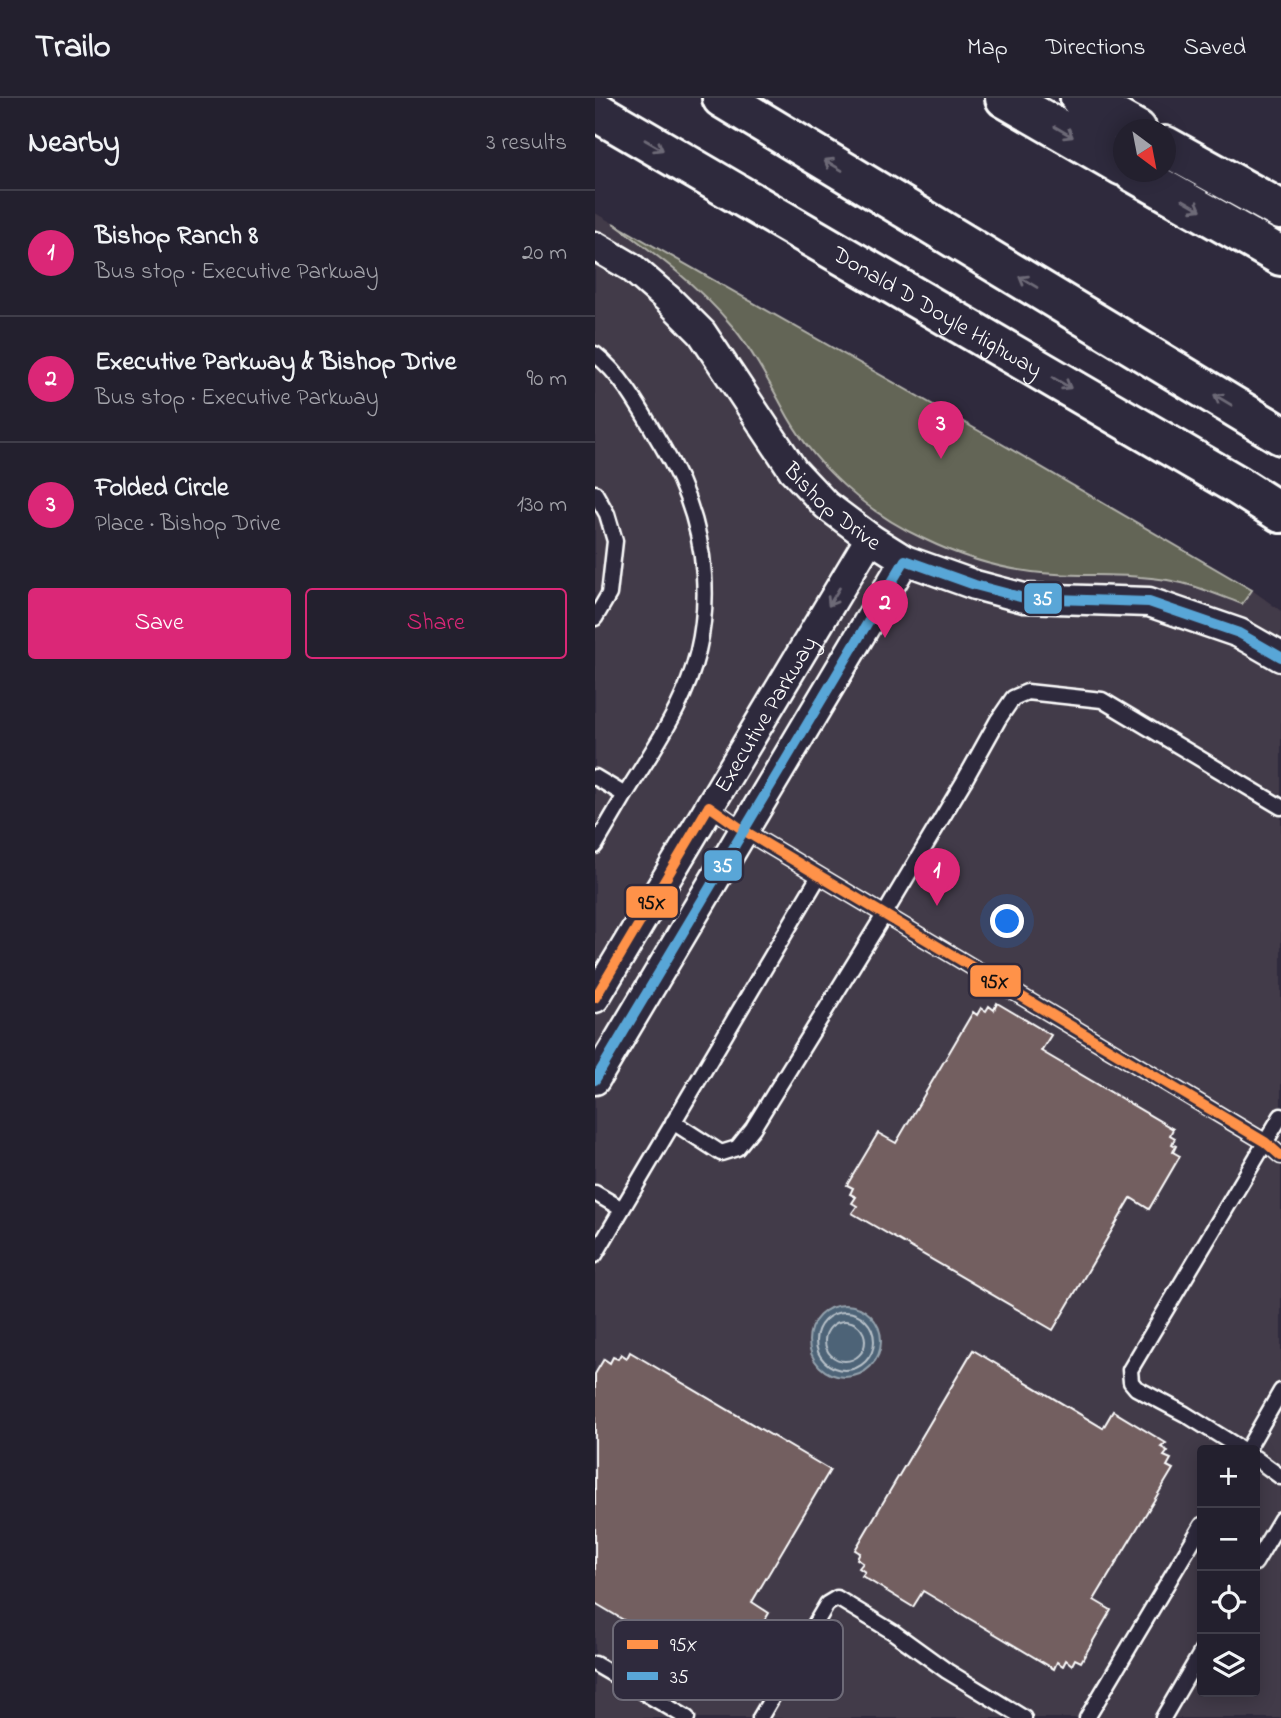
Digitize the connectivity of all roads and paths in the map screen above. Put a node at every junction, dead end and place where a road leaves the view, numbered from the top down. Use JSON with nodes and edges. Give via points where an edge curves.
{"nodes":[{"id":1,"x":722,"y":98,"type":"edge"},
{"id":2,"x":1005,"y":98,"type":"edge"},
{"id":3,"x":1080,"y":98,"type":"edge"},
{"id":4,"x":595,"y":111,"type":"edge"},
{"id":5,"x":1117,"y":119,"type":"edge"},
{"id":6,"x":1176,"y":152,"type":"edge"},
{"id":7,"x":1113,"y":160,"type":"edge"},
{"id":8,"x":1151,"y":182,"type":"edge"},
{"id":9,"x":1281,"y":210,"type":"edge"},
{"id":10,"x":595,"y":246,"type":"edge"},
{"id":11,"x":1281,"y":256,"type":"edge"},
{"id":12,"x":595,"y":354,"type":"edge"},
{"id":13,"x":1281,"y":435,"type":"edge"},
{"id":14,"x":595,"y":493,"type":"edge"},
{"id":15,"x":1281,"y":513,"type":"edge"},
{"id":16,"x":870,"y":538,"type":"junction"},
{"id":17,"x":905,"y":560,"type":"junction"},
{"id":18,"x":595,"y":618,"type":"edge"},
{"id":19,"x":1281,"y":657,"type":"edge"},
{"id":20,"x":595,"y":777,"type":"edge"},
{"id":21,"x":625,"y":795,"type":"junction"},
{"id":22,"x":709,"y":806,"type":"junction"},
{"id":23,"x":1281,"y":807,"type":"edge"},
{"id":24,"x":743,"y":830,"type":"junction"},
{"id":25,"x":595,"y":846,"type":"edge"},
{"id":26,"x":819,"y":876,"type":"junction"},
{"id":27,"x":884,"y":915,"type":"junction"},
{"id":28,"x":595,"y":998,"type":"edge"},
{"id":29,"x":595,"y":1080,"type":"edge"},
{"id":30,"x":1281,"y":1116,"type":"edge"},
{"id":31,"x":673,"y":1122,"type":"junction"},
{"id":32,"x":1265,"y":1142,"type":"junction"},
{"id":33,"x":1281,"y":1156,"type":"edge"},
{"id":34,"x":595,"y":1193,"type":"edge"},
{"id":35,"x":622,"y":1209,"type":"junction"},
{"id":36,"x":595,"y":1255,"type":"edge"},
{"id":37,"x":1281,"y":1391,"type":"edge"},
{"id":38,"x":1237,"y":1445,"type":"edge"},
{"id":39,"x":1248,"y":1445,"type":"edge"},
{"id":40,"x":1260,"y":1462,"type":"edge"},
{"id":41,"x":1281,"y":1477,"type":"edge"},
{"id":42,"x":1281,"y":1519,"type":"edge"},
{"id":43,"x":1197,"y":1533,"type":"edge"},
{"id":44,"x":1260,"y":1555,"type":"edge"},
{"id":45,"x":818,"y":1620,"type":"edge"},
{"id":46,"x":1197,"y":1660,"type":"edge"},
{"id":47,"x":595,"y":1664,"type":"edge"},
{"id":48,"x":613,"y":1675,"type":"edge"},
{"id":49,"x":656,"y":1700,"type":"edge"},
{"id":50,"x":771,"y":1700,"type":"edge"},
{"id":51,"x":687,"y":1718,"type":"edge"},
{"id":52,"x":760,"y":1718,"type":"edge"},
{"id":53,"x":1024,"y":1718,"type":"edge"},
{"id":54,"x":1087,"y":1718,"type":"edge"},
{"id":55,"x":1163,"y":1718,"type":"edge"}],
"edges":[{"from":13,"to":1,"type":"main road","one_way":true},
{"from":2,"to":7,"type":"main road","one_way":true},
{"from":3,"to":5,"type":"main road"},
{"from":4,"to":15,"type":"main road","name":"Donald D Doyle Highway","one_way":true},
{"from":6,"to":9,"type":"main road"},
{"from":8,"to":11,"type":"main road","one_way":true},
{"from":10,"to":16,"type":"street","name":"Bishop Drive","via":[[631,267],[702,333],[793,470],[826,505]]},
{"from":12,"to":21,"type":"lane","via":[[636,402],[672,462],[690,503],[704,560],[705,616],[698,656],[678,707]]},
{"from":14,"to":18,"type":"lane","via":[[615,541],[609,594]]},
{"from":16,"to":17,"type":"street","name":"Bishop Drive"},
{"from":16,"to":22,"type":"street","name":"Executive Parkway","one_way":true},
{"from":17,"to":19,"type":"street","name":"Bishop Drive","via":[[1024,598],[1149,601],[1239,633]]},
{"from":17,"to":24,"type":"street","name":"Executive Parkway"},
{"from":20,"to":21,"type":"lane"},
{"from":21,"to":25,"type":"lane"},
{"from":22,"to":24,"type":"lane"},
{"from":22,"to":28,"type":"street","name":"Executive Parkway"},
{"from":23,"to":27,"type":"lane","via":[[1102,700],[1027,692],[1013,698],[998,720]]},
{"from":24,"to":26,"type":"lane"},
{"from":24,"to":29,"type":"street","name":"Executive Parkway"},
{"from":26,"to":27,"type":"lane"},
{"from":26,"to":31,"type":"lane"},
{"from":27,"to":31,"type":"lane","via":[[737,1148],[721,1153]]},
{"from":27,"to":32,"type":"lane"},
{"from":30,"to":32,"type":"lane"},
{"from":31,"to":35,"type":"lane"},
{"from":32,"to":33,"type":"lane"},
{"from":32,"to":38,"type":"lane","via":[[1131,1370],[1136,1388]]},
{"from":34,"to":35,"type":"lane"},
{"from":35,"to":36,"type":"lane"},
{"from":37,"to":39,"type":"lane"},
{"from":40,"to":41,"type":"lane"},
{"from":42,"to":44,"type":"lane"},
{"from":43,"to":54,"type":"lane"},
{"from":45,"to":53,"type":"lane","via":[[827,1604],[837,1598]]},
{"from":46,"to":55,"type":"lane"},
{"from":47,"to":48,"type":"lane"},
{"from":49,"to":51,"type":"lane"},
{"from":50,"to":52,"type":"lane"}]}
